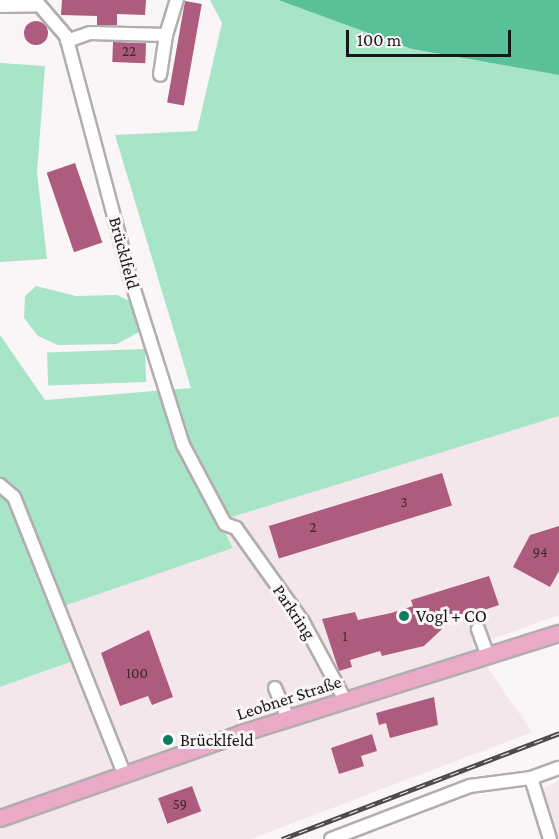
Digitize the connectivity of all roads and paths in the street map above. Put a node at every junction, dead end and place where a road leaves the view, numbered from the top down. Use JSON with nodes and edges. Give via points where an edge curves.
{"nodes":[{"id":1,"x":177,"y":0,"type":"edge"},
{"id":2,"x":37,"y":2,"type":"edge"},
{"id":3,"x":0,"y":6,"type":"edge"},
{"id":4,"x":166,"y":35,"type":"junction"},
{"id":5,"x":67,"y":41,"type":"junction"},
{"id":6,"x":160,"y":75,"type":"dead end"},
{"id":7,"x":0,"y":485,"type":"edge"},
{"id":8,"x":236,"y":528,"type":"joint"},
{"id":9,"x":478,"y":629,"type":"dead end"},
{"id":10,"x":559,"y":633,"type":"edge"},
{"id":11,"x":488,"y":656,"type":"junction"},
{"id":12,"x":275,"y":688,"type":"dead end"},
{"id":13,"x":345,"y":700,"type":"junction"},
{"id":14,"x":288,"y":718,"type":"junction"},
{"id":15,"x":559,"y":768,"type":"edge"},
{"id":16,"x":124,"y":773,"type":"junction"},
{"id":17,"x":531,"y":778,"type":"junction"},
{"id":18,"x":0,"y":818,"type":"edge"},
{"id":19,"x":331,"y":839,"type":"edge"},
{"id":20,"x":550,"y":839,"type":"edge"}],
"edges":[{"from":1,"to":4,"type":"street"},
{"from":2,"to":3,"type":"street","name":"Brücklfeld"},
{"from":2,"to":5,"type":"street","name":"Brücklfeld"},
{"from":4,"to":5,"type":"street","via":[[90,33]]},
{"from":4,"to":6,"type":"street"},
{"from":5,"to":8,"type":"street","name":"Brücklfeld","via":[[183,445],[225,524]]},
{"from":7,"to":16,"type":"street","via":[[14,497]]},
{"from":8,"to":13,"type":"street","name":"Parkring","via":[[303,622]]},
{"from":9,"to":11,"type":"street"},
{"from":10,"to":11,"type":"main road","name":"Leobner Straße"},
{"from":11,"to":13,"type":"main road","name":"Leobner Straße"},
{"from":12,"to":14,"type":"street"},
{"from":13,"to":14,"type":"main road","name":"Leobner Straße"},
{"from":14,"to":16,"type":"main road","name":"Leobner Straße"},
{"from":15,"to":17,"type":"street"},
{"from":16,"to":18,"type":"main road","name":"Leobner Straße"},
{"from":17,"to":19,"type":"street","via":[[470,786]]},
{"from":17,"to":20,"type":"street"}]}
